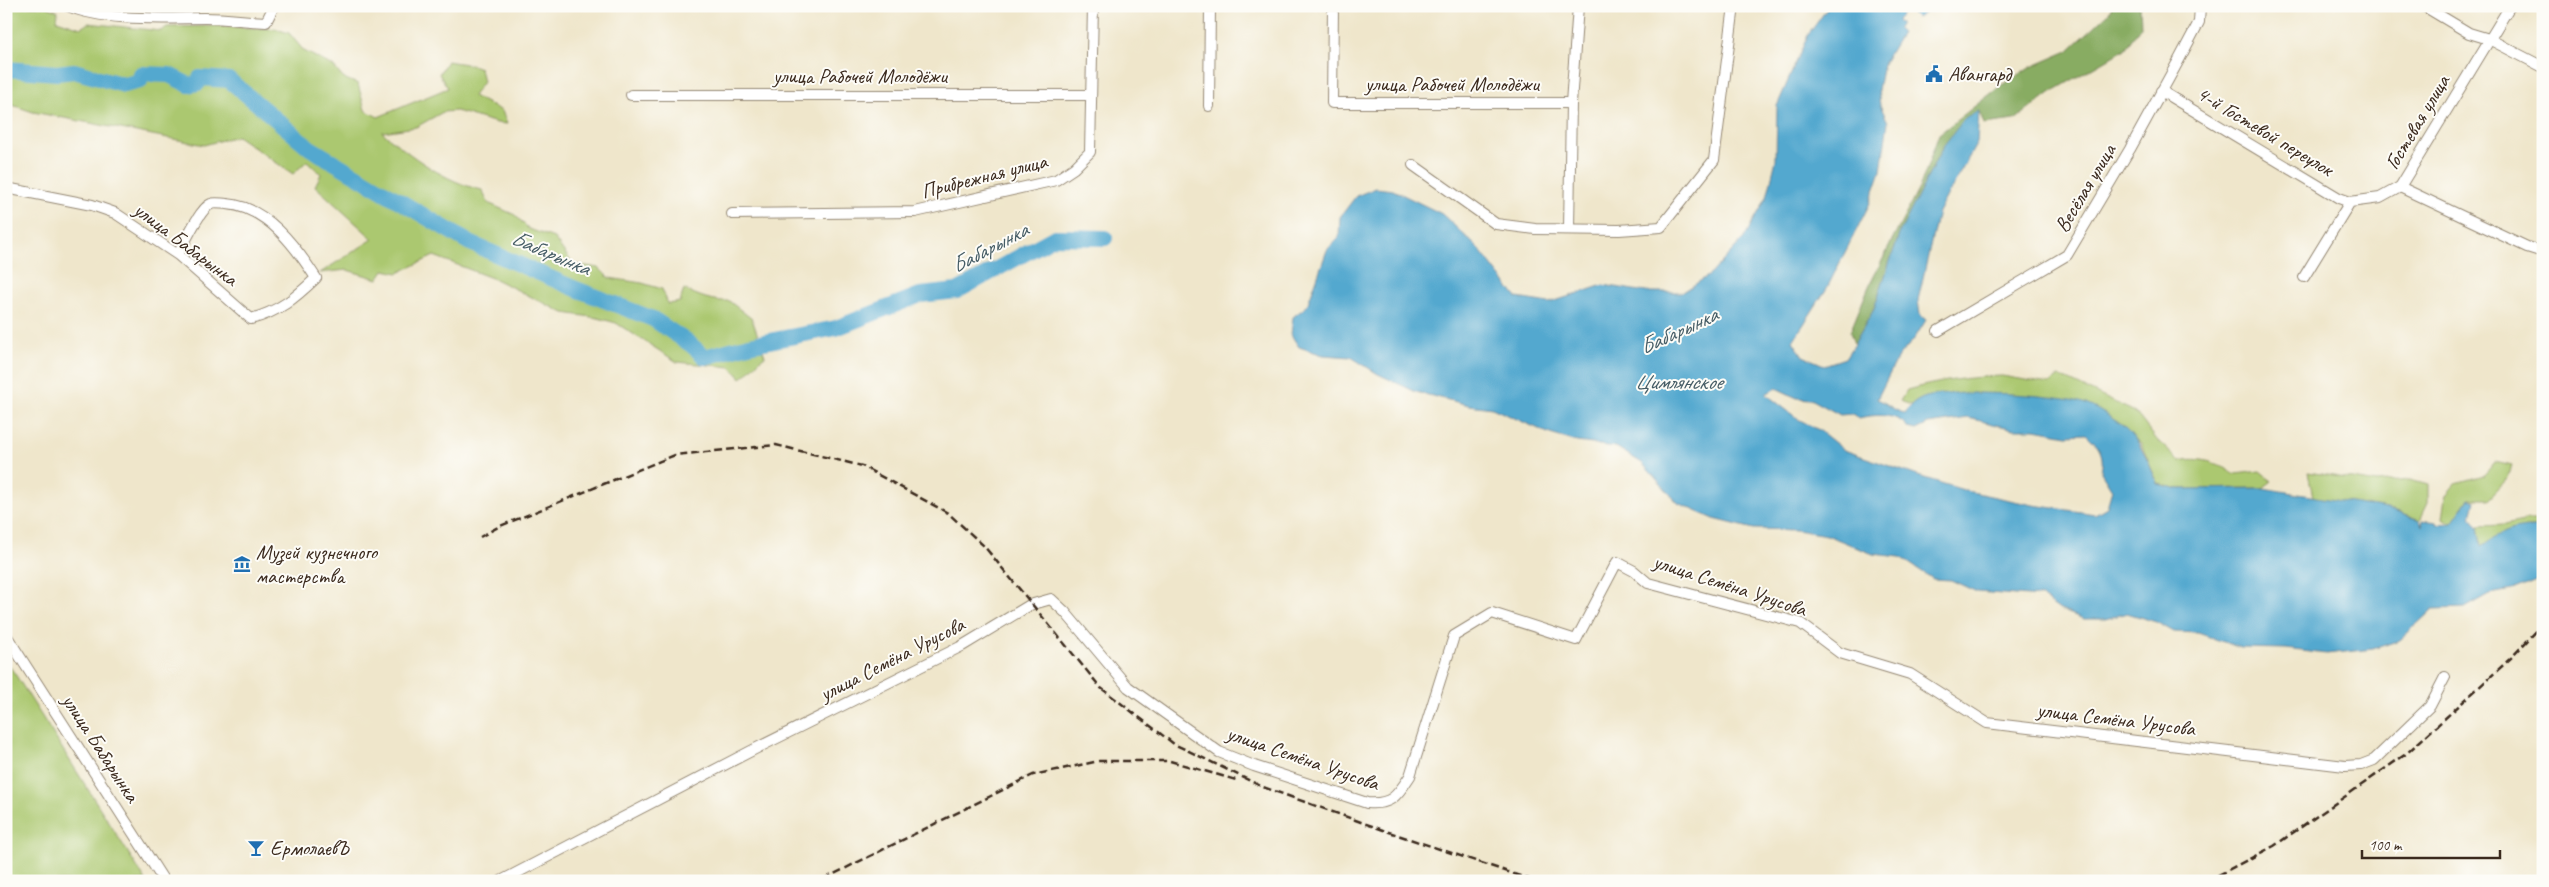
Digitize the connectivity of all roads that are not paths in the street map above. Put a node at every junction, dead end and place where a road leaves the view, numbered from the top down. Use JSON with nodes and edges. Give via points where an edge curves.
{"nodes":[{"id":1,"x":68,"y":6,"type":"edge"},
{"id":2,"x":274,"y":6,"type":"edge"},
{"id":3,"x":1093,"y":6,"type":"edge"},
{"id":4,"x":1210,"y":6,"type":"edge"},
{"id":5,"x":1333,"y":6,"type":"edge"},
{"id":6,"x":1578,"y":6,"type":"edge"},
{"id":7,"x":1734,"y":6,"type":"edge"},
{"id":8,"x":2200,"y":6,"type":"edge"},
{"id":9,"x":2424,"y":6,"type":"edge"},
{"id":10,"x":2510,"y":6,"type":"edge"},
{"id":11,"x":2489,"y":39,"type":"junction"},
{"id":12,"x":2543,"y":67,"type":"edge"},
{"id":13,"x":2161,"y":91,"type":"junction"},
{"id":14,"x":631,"y":95,"type":"dead end"},
{"id":15,"x":1089,"y":95,"type":"junction"},
{"id":16,"x":1572,"y":103,"type":"junction"},
{"id":17,"x":1209,"y":106,"type":"dead end"},
{"id":18,"x":1412,"y":165,"type":"dead end"},
{"id":19,"x":6,"y":188,"type":"edge"},
{"id":20,"x":2400,"y":188,"type":"junction"},
{"id":21,"x":2350,"y":202,"type":"junction"},
{"id":22,"x":732,"y":214,"type":"dead end"},
{"id":23,"x":1569,"y":229,"type":"junction"},
{"id":24,"x":2543,"y":252,"type":"edge"},
{"id":25,"x":178,"y":255,"type":"junction"},
{"id":26,"x":2304,"y":277,"type":"dead end"},
{"id":27,"x":1938,"y":331,"type":"dead end"},
{"id":28,"x":6,"y":635,"type":"edge"},
{"id":29,"x":2445,"y":677,"type":"dead end"},
{"id":30,"x":164,"y":881,"type":"edge"},
{"id":31,"x":501,"y":881,"type":"edge"}],
"edges":[{"from":1,"to":2,"type":"street","via":[[100,14],[158,20],[206,18],[266,22]]},
{"from":3,"to":15,"type":"street","name":"Прибрежная улица"},
{"from":4,"to":17,"type":"street"},
{"from":5,"to":16,"type":"street","name":"улица Рабочей Молодёжи","via":[[1332,103]]},
{"from":6,"to":16,"type":"street"},
{"from":7,"to":23,"type":"street","via":[[1714,160],[1661,227]]},
{"from":8,"to":13,"type":"street","name":"Весёлая улица","via":[[2199,22]]},
{"from":9,"to":11,"type":"street","via":[[2469,33]]},
{"from":10,"to":11,"type":"street","name":"Гостевая улица"},
{"from":11,"to":12,"type":"street"},
{"from":11,"to":20,"type":"street","name":"Гостевая улица"},
{"from":13,"to":21,"type":"street","name":"4-й Гостевой переулок"},
{"from":13,"to":27,"type":"street","name":"Весёлая улица","via":[[2067,254]]},
{"from":14,"to":15,"type":"street","name":"улица Рабочей Молодёжи"},
{"from":15,"to":22,"type":"street","name":"Прибрежная улица","via":[[1090,152],[1056,180],[915,212]]},
{"from":16,"to":23,"type":"street"},
{"from":18,"to":23,"type":"street","via":[[1496,224]]},
{"from":19,"to":25,"type":"street","name":"улица Бабарынка","via":[[92,205],[115,213]]},
{"from":20,"to":21,"type":"street","name":"Гостевая улица","via":[[2380,198]]},
{"from":20,"to":24,"type":"street"},
{"from":21,"to":26,"type":"street"},
{"from":25,"to":25,"type":"street","name":"улица Бабарынка","via":[[205,208],[212,203],[245,208],[272,224],[298,249],[316,278],[273,313],[251,319]]},
{"from":28,"to":30,"type":"street","name":"улица Бабарынка"},
{"from":29,"to":31,"type":"street","name":"улица Семёна Урусова","via":[[2430,706],[2374,760],[2361,765],[2345,766],[1987,723],[1910,674],[1840,653],[1800,623],[1648,583],[1617,562],[1576,640],[1492,613],[1454,636],[1410,776],[1399,793],[1382,804],[1367,803],[1219,752],[1128,687],[1051,599],[1030,605],[962,646]]}]}
